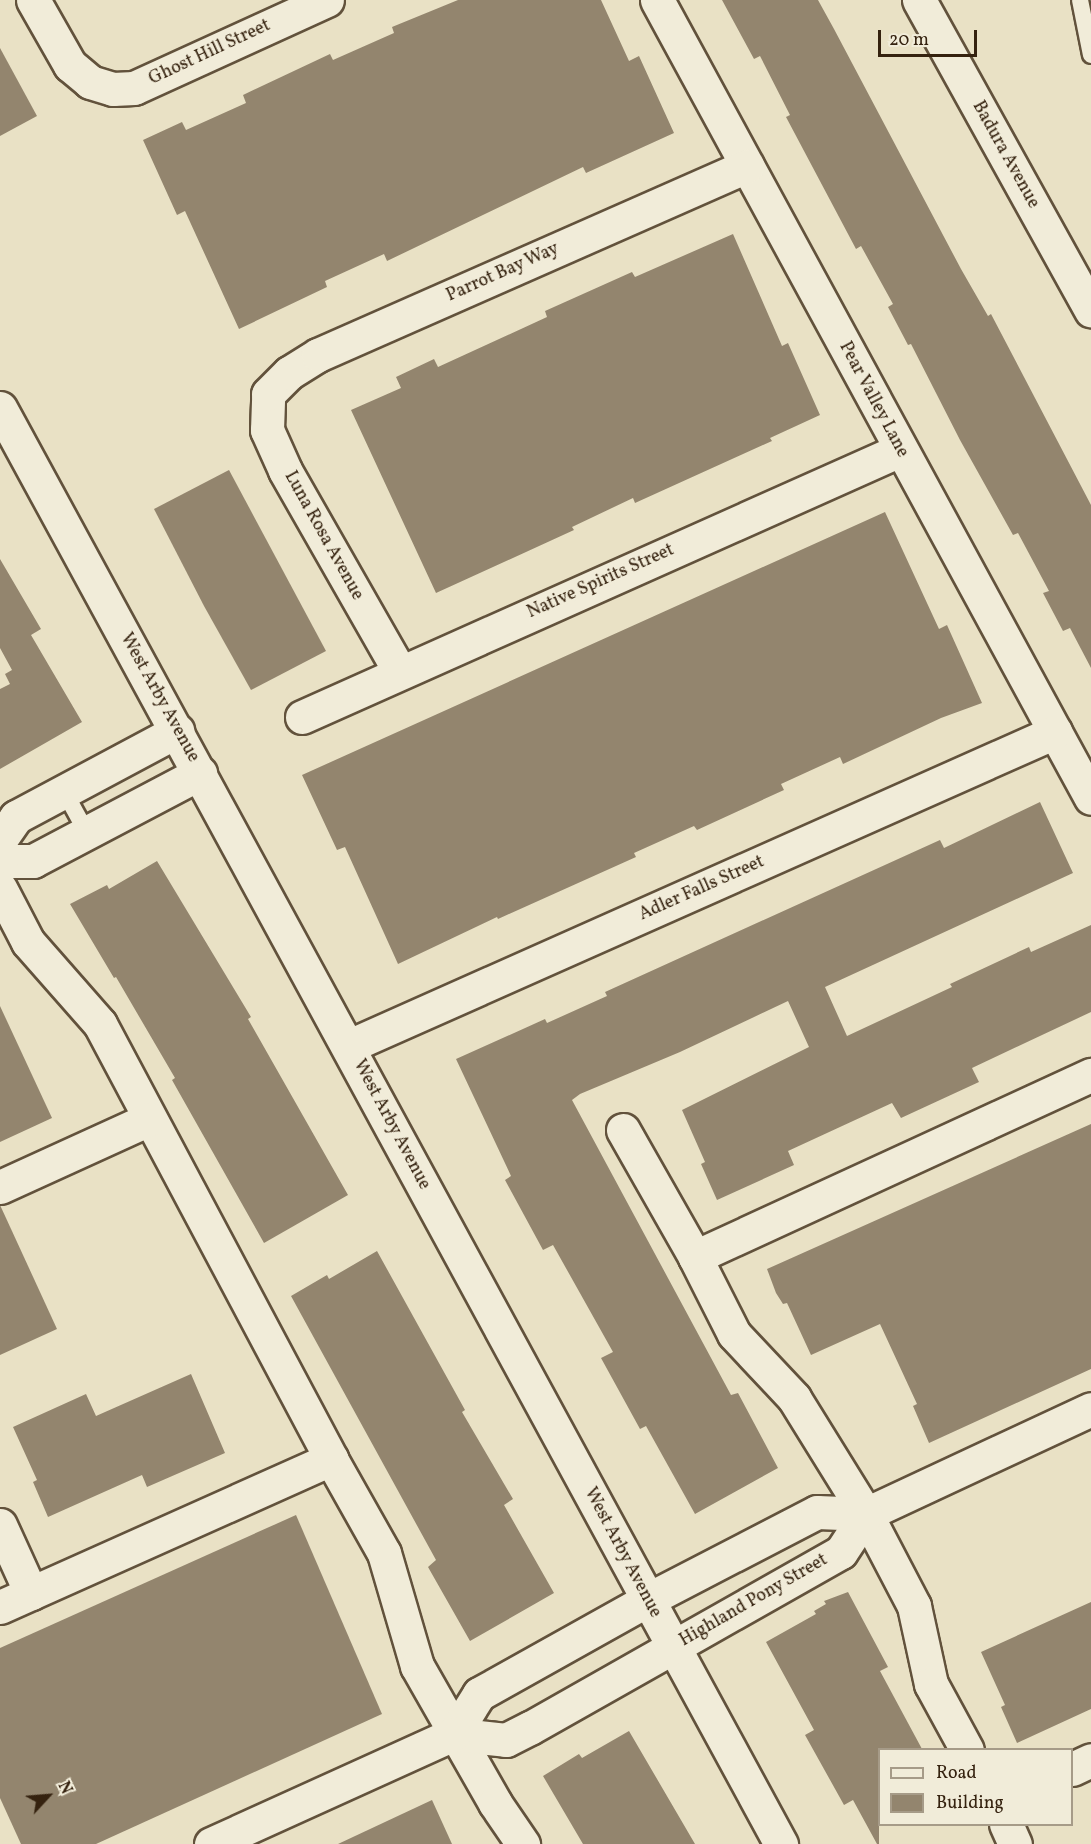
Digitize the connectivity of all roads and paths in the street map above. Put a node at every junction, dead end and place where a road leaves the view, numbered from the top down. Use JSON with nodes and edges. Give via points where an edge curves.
{"nodes":[{"id":1,"x":33,"y":0,"type":"edge"},
{"id":2,"x":327,"y":0,"type":"edge"},
{"id":3,"x":657,"y":0,"type":"edge"},
{"id":4,"x":919,"y":0,"type":"edge"},
{"id":5,"x":1080,"y":0,"type":"edge"},
{"id":6,"x":1091,"y":55,"type":"edge"},
{"id":7,"x":747,"y":166,"type":"junction"},
{"id":8,"x":1091,"y":310,"type":"edge"},
{"id":9,"x":268,"y":394,"type":"joint"},
{"id":10,"x":0,"y":408,"type":"edge"},
{"id":11,"x":900,"y":450,"type":"junction"},
{"id":12,"x":400,"y":672,"type":"junction"},
{"id":13,"x":302,"y":717,"type":"dead end"},
{"id":14,"x":177,"y":730,"type":"junction"},
{"id":15,"x":1055,"y":732,"type":"junction"},
{"id":16,"x":200,"y":773,"type":"junction"},
{"id":17,"x":64,"y":791,"type":"junction"},
{"id":18,"x":1091,"y":798,"type":"edge"},
{"id":19,"x":87,"y":833,"type":"junction"},
{"id":20,"x":0,"y":840,"type":"edge"},
{"id":21,"x":0,"y":861,"type":"edge"},
{"id":22,"x":0,"y":888,"type":"edge"},
{"id":23,"x":349,"y":1047,"type":"junction"},
{"id":24,"x":1091,"y":1075,"type":"edge"},
{"id":25,"x":150,"y":1119,"type":"junction"},
{"id":26,"x":623,"y":1130,"type":"dead end"},
{"id":27,"x":0,"y":1187,"type":"edge"},
{"id":28,"x":695,"y":1257,"type":"junction"},
{"id":29,"x":1091,"y":1409,"type":"edge"},
{"id":30,"x":331,"y":1459,"type":"junction"},
{"id":31,"x":866,"y":1514,"type":"junction"},
{"id":32,"x":0,"y":1525,"type":"edge"},
{"id":33,"x":31,"y":1593,"type":"junction"},
{"id":34,"x":647,"y":1600,"type":"junction"},
{"id":35,"x":0,"y":1607,"type":"edge"},
{"id":36,"x":673,"y":1647,"type":"junction"},
{"id":37,"x":454,"y":1734,"type":"junction"},
{"id":38,"x":966,"y":1748,"type":"edge"},
{"id":39,"x":1091,"y":1760,"type":"edge"},
{"id":40,"x":1073,"y":1768,"type":"edge"},
{"id":41,"x":1007,"y":1826,"type":"edge"},
{"id":42,"x":211,"y":1844,"type":"edge"},
{"id":43,"x":523,"y":1844,"type":"edge"},
{"id":44,"x":781,"y":1844,"type":"edge"},
{"id":45,"x":1015,"y":1844,"type":"edge"}],
"edges":[{"from":1,"to":2,"type":"street","name":"Ghost Hill Street","via":[[70,65],[90,82],[113,89],[135,88]]},
{"from":3,"to":7,"type":"street","name":"Pear Valley Lane"},
{"from":4,"to":8,"type":"street","name":"Badura Avenue"},
{"from":5,"to":6,"type":"lane"},
{"from":7,"to":9,"type":"street","name":"Parrot Bay Way","via":[[318,355],[288,372]]},
{"from":7,"to":11,"type":"street","name":"Pear Valley Lane"},
{"from":9,"to":12,"type":"street","name":"Luna Rosa Avenue","via":[[267,430],[285,470]]},
{"from":10,"to":14,"type":"street","name":"West Arby Avenue"},
{"from":11,"to":12,"type":"street","name":"Native Spirits Street"},
{"from":11,"to":15,"type":"street","name":"Pear Valley Lane"},
{"from":12,"to":13,"type":"street","name":"Native Spirits Street"},
{"from":14,"to":16,"type":"street","name":"West Arby Avenue"},
{"from":14,"to":17,"type":"street"},
{"from":15,"to":18,"type":"street","name":"Pear Valley Lane"},
{"from":15,"to":23,"type":"street","name":"Adler Falls Street"},
{"from":16,"to":19,"type":"street"},
{"from":16,"to":23,"type":"street","name":"West Arby Avenue"},
{"from":17,"to":19,"type":"lane"},
{"from":17,"to":20,"type":"street","via":[[16,817]]},
{"from":19,"to":21,"type":"street","via":[[33,861]]},
{"from":22,"to":25,"type":"street","via":[[28,942],[100,1024]]},
{"from":23,"to":34,"type":"street","name":"West Arby Avenue"},
{"from":24,"to":28,"type":"street"},
{"from":25,"to":27,"type":"street"},
{"from":25,"to":30,"type":"street"},
{"from":26,"to":28,"type":"street"},
{"from":28,"to":31,"type":"street","via":[[734,1334],[794,1398]]},
{"from":29,"to":31,"type":"street"},
{"from":30,"to":33,"type":"street"},
{"from":30,"to":37,"type":"street","via":[[384,1553],[417,1666]]},
{"from":31,"to":34,"type":"street","via":[[817,1512]]},
{"from":31,"to":36,"type":"street","name":"Highland Pony Street","via":[[841,1552]]},
{"from":31,"to":38,"type":"street","via":[[914,1606],[931,1684]]},
{"from":32,"to":33,"type":"street"},
{"from":33,"to":35,"type":"street"},
{"from":34,"to":36,"type":"street","name":"West Arby Avenue"},
{"from":34,"to":37,"type":"street","via":[[479,1694]]},
{"from":36,"to":37,"type":"street","name":"Highland Pony Street","via":[[506,1740]]},
{"from":36,"to":44,"type":"street","name":"West Arby Avenue"},
{"from":37,"to":42,"type":"street"},
{"from":37,"to":43,"type":"street"},
{"from":39,"to":40,"type":"street"},
{"from":41,"to":45,"type":"street"}]}
